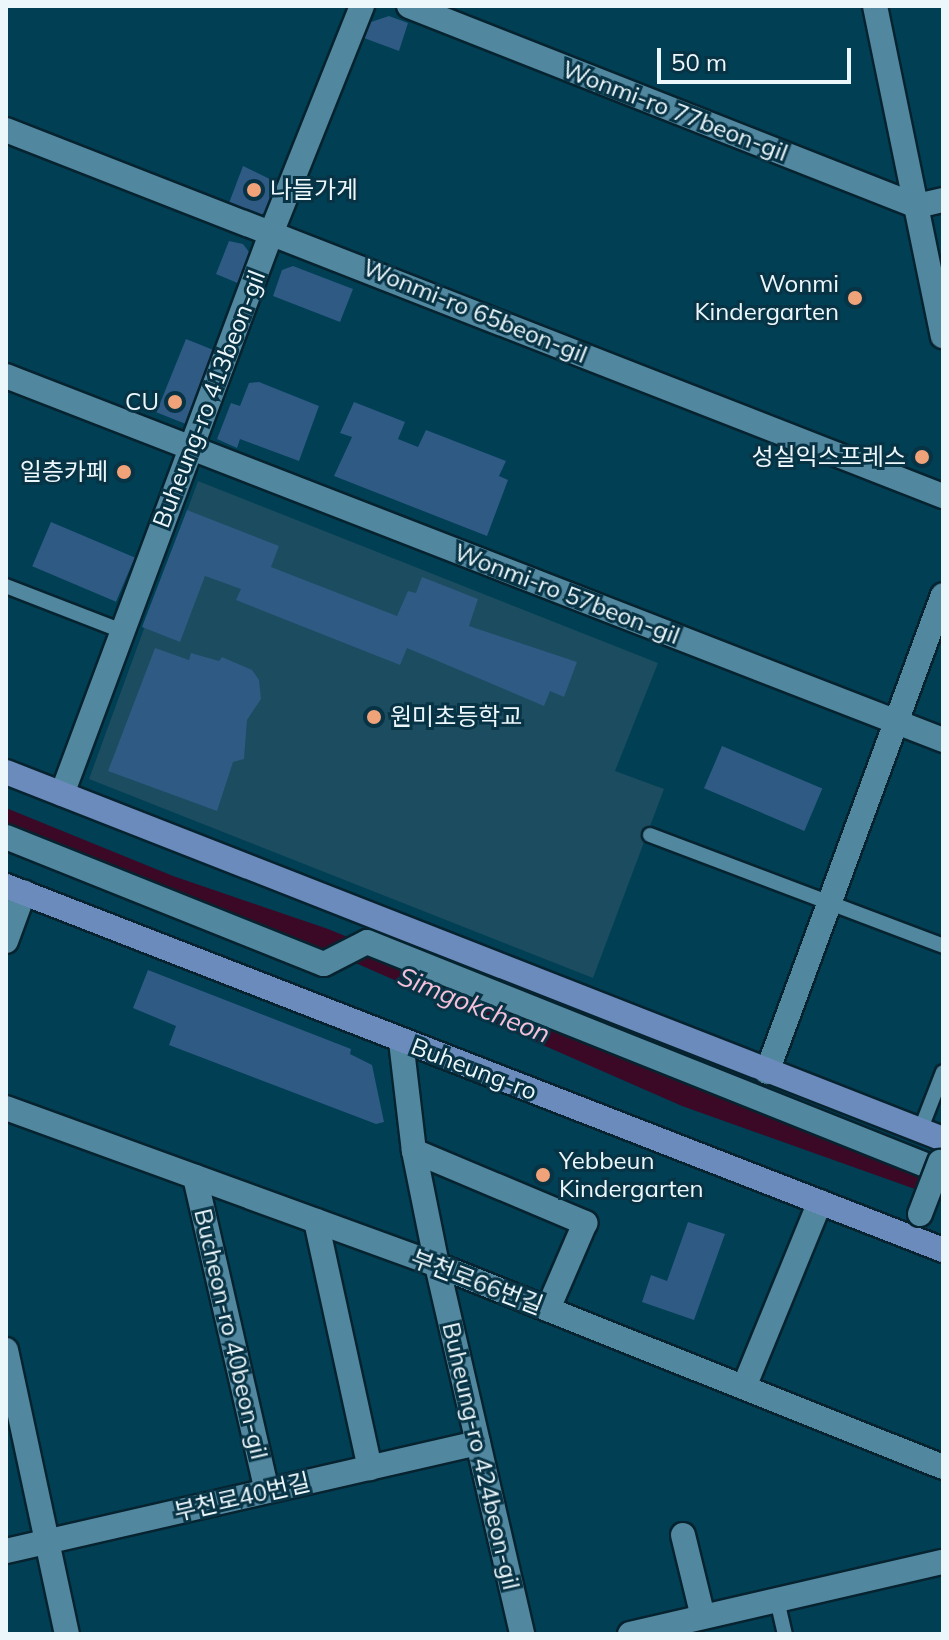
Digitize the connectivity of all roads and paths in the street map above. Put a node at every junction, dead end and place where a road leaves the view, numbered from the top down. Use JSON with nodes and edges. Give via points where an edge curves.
{"nodes":[{"id":1,"x":362,"y":6,"type":"edge"},
{"id":2,"x":409,"y":6,"type":"edge"},
{"id":3,"x":875,"y":6,"type":"edge"},
{"id":4,"x":6,"y":130,"type":"edge"},
{"id":5,"x":943,"y":200,"type":"edge"},
{"id":6,"x":917,"y":206,"type":"junction"},
{"id":7,"x":272,"y":231,"type":"junction"},
{"id":8,"x":943,"y":336,"type":"edge"},
{"id":9,"x":6,"y":376,"type":"edge"},
{"id":10,"x":191,"y":448,"type":"junction"},
{"id":11,"x":943,"y":496,"type":"edge"},
{"id":12,"x":6,"y":586,"type":"edge"},
{"id":13,"x":943,"y":595,"type":"edge"},
{"id":14,"x":122,"y":631,"type":"junction"},
{"id":15,"x":898,"y":722,"type":"junction"},
{"id":16,"x":943,"y":740,"type":"edge"},
{"id":17,"x":7,"y":776,"type":"edge"},
{"id":18,"x":62,"y":794,"type":"junction"},
{"id":19,"x":650,"y":835,"type":"dead end"},
{"id":20,"x":6,"y":837,"type":"edge"},
{"id":21,"x":15,"y":889,"type":"edge"},
{"id":22,"x":829,"y":901,"type":"junction"},
{"id":23,"x":6,"y":941,"type":"edge"},
{"id":24,"x":943,"y":946,"type":"edge"},
{"id":25,"x":401,"y":1041,"type":"junction"},
{"id":26,"x":767,"y":1072,"type":"junction"},
{"id":27,"x":943,"y":1072,"type":"edge"},
{"id":28,"x":6,"y":1108,"type":"edge"},
{"id":29,"x":414,"y":1151,"type":"junction"},
{"id":30,"x":938,"y":1152,"type":"edge"},
{"id":31,"x":195,"y":1177,"type":"junction"},
{"id":32,"x":820,"y":1202,"type":"junction"},
{"id":33,"x":316,"y":1221,"type":"junction"},
{"id":34,"x":911,"y":1237,"type":"junction"},
{"id":35,"x":943,"y":1250,"type":"edge"},
{"id":36,"x":437,"y":1265,"type":"junction"},
{"id":37,"x":548,"y":1309,"type":"junction"},
{"id":38,"x":6,"y":1350,"type":"edge"},
{"id":39,"x":744,"y":1387,"type":"junction"},
{"id":40,"x":478,"y":1443,"type":"junction"},
{"id":41,"x":943,"y":1467,"type":"edge"},
{"id":42,"x":370,"y":1468,"type":"junction"},
{"id":43,"x":267,"y":1491,"type":"junction"},
{"id":44,"x":683,"y":1535,"type":"dead end"},
{"id":45,"x":46,"y":1542,"type":"junction"},
{"id":46,"x":6,"y":1551,"type":"edge"},
{"id":47,"x":943,"y":1562,"type":"edge"},
{"id":48,"x":777,"y":1600,"type":"junction"},
{"id":49,"x":703,"y":1617,"type":"junction"},
{"id":50,"x":669,"y":1630,"type":"edge"},
{"id":51,"x":67,"y":1634,"type":"edge"},
{"id":52,"x":522,"y":1634,"type":"edge"},
{"id":53,"x":630,"y":1634,"type":"edge"},
{"id":54,"x":785,"y":1634,"type":"edge"}],
"edges":[{"from":1,"to":7,"type":"street","name":"Buheung-ro 413beon-gil"},
{"from":2,"to":6,"type":"street","name":"Wonmi-ro 77beon-gil"},
{"from":3,"to":6,"type":"street"},
{"from":4,"to":7,"type":"street","name":"Wonmi-ro 65beon-gil"},
{"from":5,"to":6,"type":"street"},
{"from":6,"to":8,"type":"street"},
{"from":7,"to":10,"type":"street","name":"Buheung-ro 413beon-gil"},
{"from":7,"to":11,"type":"street","name":"Wonmi-ro 65beon-gil"},
{"from":9,"to":10,"type":"street","name":"Wonmi-ro 57beon-gil"},
{"from":10,"to":14,"type":"street","name":"Buheung-ro 413beon-gil"},
{"from":10,"to":15,"type":"street","name":"Wonmi-ro 57beon-gil"},
{"from":12,"to":14,"type":"lane"},
{"from":13,"to":15,"type":"street"},
{"from":14,"to":18,"type":"street","name":"Buheung-ro 413beon-gil"},
{"from":15,"to":16,"type":"street","name":"Wonmi-ro 57beon-gil"},
{"from":15,"to":22,"type":"street"},
{"from":17,"to":18,"type":"street"},
{"from":18,"to":26,"type":"street"},
{"from":19,"to":22,"type":"lane"},
{"from":20,"to":30,"type":"street","via":[[324,964],[367,942]]},
{"from":21,"to":23,"type":"street"},
{"from":21,"to":25,"type":"street","name":"Buheung-ro"},
{"from":22,"to":24,"type":"lane"},
{"from":22,"to":26,"type":"street"},
{"from":25,"to":29,"type":"street","name":"Buheung-ro 424beon-gil"},
{"from":25,"to":32,"type":"street","name":"Buheung-ro"},
{"from":26,"to":30,"type":"street"},
{"from":27,"to":30,"type":"lane"},
{"from":28,"to":31,"type":"street","name":"부천로66번길"},
{"from":29,"to":36,"type":"street","name":"Buheung-ro 424beon-gil"},
{"from":29,"to":37,"type":"street","via":[[585,1223]]},
{"from":30,"to":34,"type":"street","bridge":true},
{"from":31,"to":33,"type":"street","name":"부천로66번길"},
{"from":31,"to":43,"type":"street","name":"Bucheon-ro 40beon-gil"},
{"from":32,"to":34,"type":"street","name":"Buheung-ro"},
{"from":32,"to":39,"type":"street"},
{"from":33,"to":36,"type":"street","name":"부천로66번길"},
{"from":33,"to":42,"type":"street"},
{"from":34,"to":35,"type":"street","name":"Buheung-ro"},
{"from":36,"to":37,"type":"street","name":"부천로66번길"},
{"from":36,"to":40,"type":"street","name":"Buheung-ro 424beon-gil"},
{"from":37,"to":39,"type":"street","name":"부천로66번길"},
{"from":38,"to":45,"type":"street"},
{"from":39,"to":41,"type":"street","name":"부천로66번길"},
{"from":40,"to":42,"type":"street","name":"부천로40번길"},
{"from":40,"to":52,"type":"street","name":"Buheung-ro 424beon-gil"},
{"from":42,"to":43,"type":"street","name":"부천로40번길"},
{"from":43,"to":45,"type":"street","name":"부천로40번길"},
{"from":44,"to":49,"type":"street"},
{"from":45,"to":46,"type":"street","name":"부천로40번길"},
{"from":45,"to":51,"type":"street"},
{"from":47,"to":48,"type":"street"},
{"from":48,"to":49,"type":"street"},
{"from":48,"to":54,"type":"lane"},
{"from":49,"to":50,"type":"street"},
{"from":50,"to":53,"type":"street"}]}
